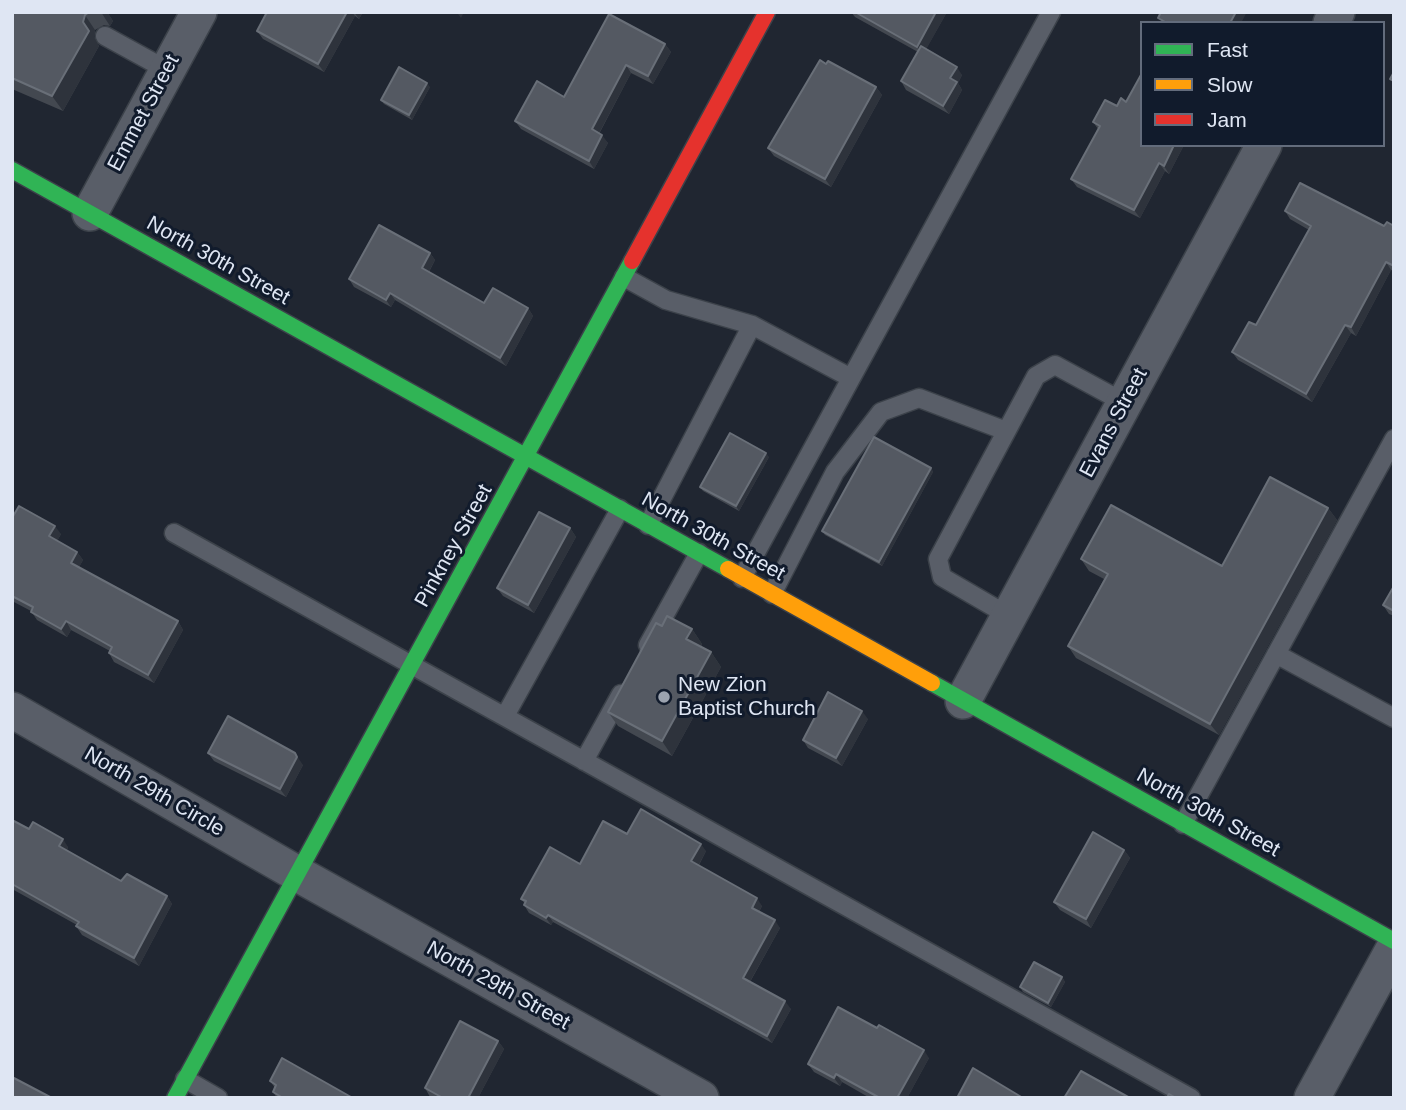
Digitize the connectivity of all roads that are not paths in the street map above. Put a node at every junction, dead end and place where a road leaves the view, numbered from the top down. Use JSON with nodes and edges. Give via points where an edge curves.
{"nodes":[{"id":1,"x":199,"y":12,"type":"edge"},
{"id":2,"x":767,"y":12,"type":"edge"},
{"id":3,"x":1051,"y":12,"type":"edge"},
{"id":4,"x":105,"y":36,"type":"dead end"},
{"id":5,"x":167,"y":70,"type":"junction"},
{"id":6,"x":1263,"y":147,"type":"edge"},
{"id":7,"x":12,"y":170,"type":"edge"},
{"id":8,"x":90,"y":213,"type":"junction"},
{"id":9,"x":624,"y":277,"type":"junction"},
{"id":10,"x":752,"y":325,"type":"junction"},
{"id":11,"x":851,"y":378,"type":"junction"},
{"id":12,"x":1125,"y":403,"type":"junction"},
{"id":13,"x":1006,"y":431,"type":"junction"},
{"id":14,"x":1394,"y":439,"type":"edge"},
{"id":15,"x":526,"y":457,"type":"junction"},
{"id":16,"x":620,"y":509,"type":"junction"},
{"id":17,"x":648,"y":525,"type":"junction"},
{"id":18,"x":174,"y":533,"type":"dead end"},
{"id":19,"x":699,"y":553,"type":"junction"},
{"id":20,"x":741,"y":578,"type":"junction"},
{"id":21,"x":772,"y":594,"type":"junction"},
{"id":22,"x":1009,"y":616,"type":"junction"},
{"id":23,"x":1276,"y":654,"type":"junction"},
{"id":24,"x":413,"y":665,"type":"junction"},
{"id":25,"x":963,"y":701,"type":"junction"},
{"id":26,"x":12,"y":710,"type":"edge"},
{"id":27,"x":505,"y":716,"type":"junction"},
{"id":28,"x":1394,"y":718,"type":"edge"},
{"id":29,"x":584,"y":761,"type":"junction"},
{"id":30,"x":1183,"y":824,"type":"junction"},
{"id":31,"x":296,"y":873,"type":"junction"},
{"id":32,"x":1394,"y":941,"type":"edge"},
{"id":33,"x":1394,"y":948,"type":"edge"},
{"id":34,"x":185,"y":1079,"type":"junction"},
{"id":35,"x":175,"y":1098,"type":"edge"},
{"id":36,"x":218,"y":1098,"type":"edge"},
{"id":37,"x":701,"y":1098,"type":"edge"},
{"id":38,"x":1191,"y":1098,"type":"edge"},
{"id":39,"x":1312,"y":1098,"type":"edge"}],
"edges":[{"from":1,"to":5,"type":"street","name":"Emmet Street"},
{"from":2,"to":9,"type":"main road","name":"Pinkney Street"},
{"from":3,"to":11,"type":"lane"},
{"from":4,"to":5,"type":"lane"},
{"from":5,"to":8,"type":"street","name":"Emmet Street"},
{"from":6,"to":12,"type":"street","name":"Evans Street"},
{"from":7,"to":8,"type":"main road","name":"North 30th Street"},
{"from":8,"to":15,"type":"main road","name":"North 30th Street"},
{"from":9,"to":10,"type":"lane","via":[[666,300]]},
{"from":9,"to":15,"type":"main road","name":"Pinkney Street"},
{"from":10,"to":11,"type":"lane"},
{"from":10,"to":17,"type":"lane"},
{"from":11,"to":20,"type":"lane"},
{"from":12,"to":13,"type":"lane","via":[[1055,365],[1035,376]]},
{"from":12,"to":22,"type":"street","name":"Evans Street"},
{"from":13,"to":21,"type":"lane","via":[[919,398],[881,412],[835,472]]},
{"from":13,"to":22,"type":"lane","via":[[938,559],[942,577]]},
{"from":14,"to":23,"type":"lane"},
{"from":15,"to":16,"type":"main road","name":"North 30th Street"},
{"from":15,"to":24,"type":"main road","name":"Pinkney Street"},
{"from":16,"to":17,"type":"main road","name":"North 30th Street"},
{"from":16,"to":27,"type":"lane"},
{"from":17,"to":19,"type":"main road","name":"North 30th Street"},
{"from":18,"to":24,"type":"lane"},
{"from":19,"to":20,"type":"main road","name":"North 30th Street"},
{"from":19,"to":29,"type":"lane"},
{"from":20,"to":21,"type":"main road","name":"North 30th Street"},
{"from":21,"to":25,"type":"main road","name":"North 30th Street"},
{"from":22,"to":25,"type":"street","name":"Evans Street"},
{"from":23,"to":28,"type":"lane"},
{"from":23,"to":30,"type":"lane"},
{"from":24,"to":27,"type":"lane"},
{"from":24,"to":31,"type":"main road","name":"Pinkney Street"},
{"from":25,"to":30,"type":"main road","name":"North 30th Street"},
{"from":26,"to":31,"type":"street","name":"North 29th Circle"},
{"from":27,"to":29,"type":"lane"},
{"from":29,"to":38,"type":"lane"},
{"from":30,"to":32,"type":"main road","name":"North 30th Street"},
{"from":31,"to":34,"type":"main road","name":"Pinkney Street"},
{"from":31,"to":37,"type":"street","name":"North 29th Street"},
{"from":33,"to":39,"type":"street"},
{"from":34,"to":35,"type":"main road","name":"Pinkney Street"},
{"from":34,"to":36,"type":"lane"}]}
